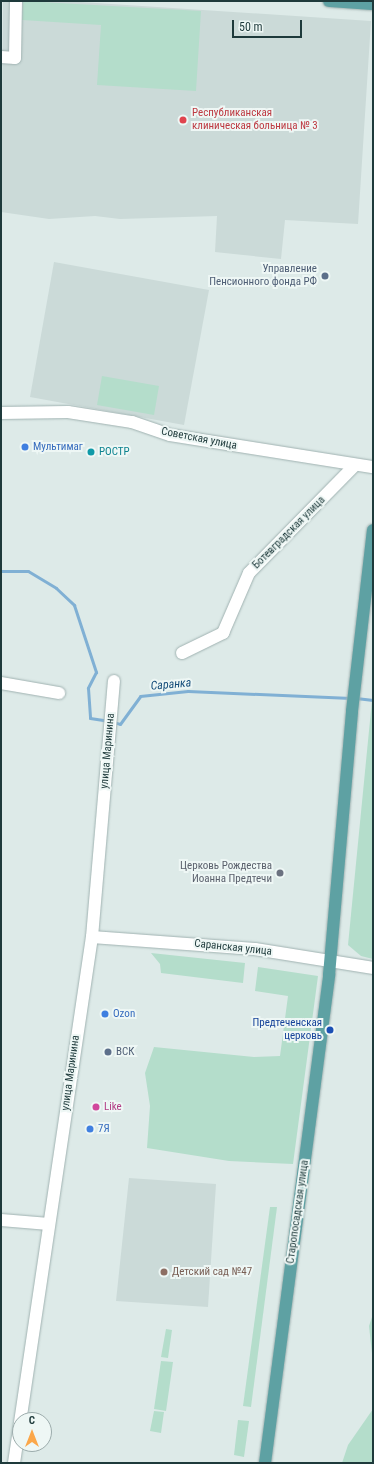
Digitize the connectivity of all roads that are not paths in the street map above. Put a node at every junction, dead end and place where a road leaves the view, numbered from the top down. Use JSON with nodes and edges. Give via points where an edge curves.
{"nodes":[{"id":1,"x":16,"y":1,"type":"edge"},
{"id":2,"x":329,"y":1,"type":"edge"},
{"id":3,"x":373,"y":4,"type":"edge"},
{"id":4,"x":1,"y":58,"type":"edge"},
{"id":5,"x":1,"y":412,"type":"edge"},
{"id":6,"x":355,"y":465,"type":"junction"},
{"id":7,"x":373,"y":467,"type":"edge"},
{"id":8,"x":373,"y":530,"type":"edge"},
{"id":9,"x":182,"y":653,"type":"dead end"},
{"id":10,"x":114,"y":681,"type":"dead end"},
{"id":11,"x":1,"y":683,"type":"edge"},
{"id":12,"x":59,"y":693,"type":"dead end"},
{"id":13,"x":92,"y":937,"type":"junction"},
{"id":14,"x":331,"y":961,"type":"junction"},
{"id":15,"x":373,"y":968,"type":"edge"},
{"id":16,"x":1,"y":1220,"type":"edge"},
{"id":17,"x":49,"y":1224,"type":"junction"},
{"id":18,"x":14,"y":1463,"type":"edge"},
{"id":19,"x":265,"y":1463,"type":"edge"}],
"edges":[{"from":1,"to":4,"type":"street","via":[[14,58]]},
{"from":2,"to":3,"type":"main road"},
{"from":5,"to":6,"type":"street","name":"Советская улица","via":[[68,412],[132,422],[170,435]]},
{"from":6,"to":7,"type":"street","name":"Советская улица"},
{"from":6,"to":9,"type":"street","name":"Ботевградская улица","via":[[249,573],[223,633]]},
{"from":8,"to":14,"type":"main road","via":[[352,711]]},
{"from":10,"to":13,"type":"street","name":"улица Маринина"},
{"from":11,"to":12,"type":"street"},
{"from":13,"to":14,"type":"street","name":"Саранская улица","via":[[242,948]]},
{"from":13,"to":17,"type":"street","name":"улица Маринина"},
{"from":14,"to":15,"type":"street","name":"Саранская улица"},
{"from":14,"to":19,"type":"main road","name":"Старопосадская улица"},
{"from":16,"to":17,"type":"street"},
{"from":17,"to":18,"type":"street","name":"улица Маринина"}]}
